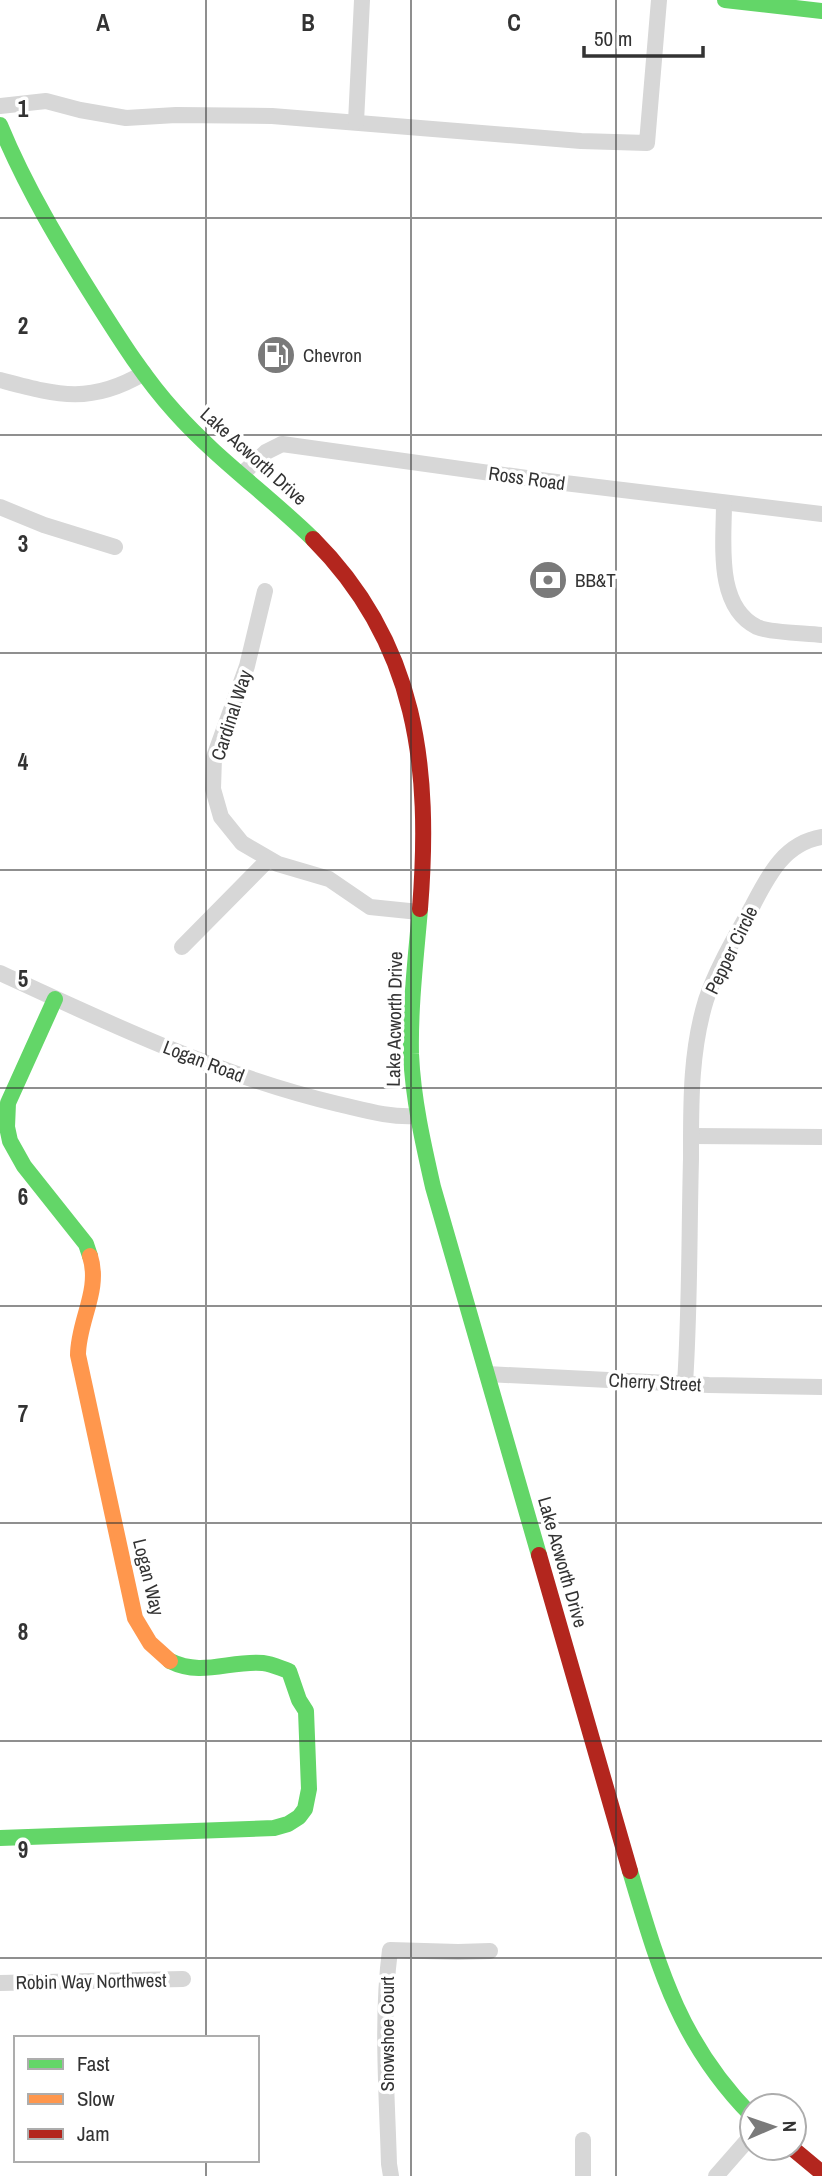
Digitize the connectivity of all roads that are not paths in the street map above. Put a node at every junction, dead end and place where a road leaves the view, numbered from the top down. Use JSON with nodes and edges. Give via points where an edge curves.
{"nodes":[{"id":1,"x":362,"y":0,"type":"edge"},
{"id":2,"x":659,"y":0,"type":"edge"},
{"id":3,"x":725,"y":0,"type":"edge"},
{"id":4,"x":822,"y":11,"type":"edge"},
{"id":5,"x":0,"y":106,"type":"edge"},
{"id":6,"x":356,"y":122,"type":"junction"},
{"id":7,"x":0,"y":125,"type":"edge"},
{"id":8,"x":144,"y":373,"type":"junction"},
{"id":9,"x":0,"y":380,"type":"edge"},
{"id":10,"x":242,"y":474,"type":"junction"},
{"id":11,"x":724,"y":503,"type":"junction"},
{"id":12,"x":0,"y":507,"type":"edge"},
{"id":13,"x":822,"y":514,"type":"edge"},
{"id":14,"x":115,"y":547,"type":"dead end"},
{"id":15,"x":265,"y":591,"type":"dead end"},
{"id":16,"x":822,"y":635,"type":"edge"},
{"id":17,"x":822,"y":837,"type":"edge"},
{"id":18,"x":268,"y":860,"type":"junction"},
{"id":19,"x":419,"y":912,"type":"junction"},
{"id":20,"x":182,"y":947,"type":"dead end"},
{"id":21,"x":0,"y":974,"type":"edge"},
{"id":22,"x":55,"y":999,"type":"junction"},
{"id":23,"x":417,"y":1116,"type":"junction"},
{"id":24,"x":691,"y":1136,"type":"junction"},
{"id":25,"x":822,"y":1137,"type":"edge"},
{"id":26,"x":487,"y":1374,"type":"junction"},
{"id":27,"x":685,"y":1383,"type":"junction"},
{"id":28,"x":822,"y":1387,"type":"edge"},
{"id":29,"x":0,"y":1838,"type":"edge"},
{"id":30,"x":490,"y":1951,"type":"dead end"},
{"id":31,"x":183,"y":1979,"type":"dead end"},
{"id":32,"x":0,"y":1983,"type":"edge"},
{"id":33,"x":738,"y":2102,"type":"edge"},
{"id":34,"x":583,"y":2140,"type":"dead end"},
{"id":35,"x":738,"y":2152,"type":"edge"},
{"id":36,"x":808,"y":2161,"type":"edge"},
{"id":37,"x":822,"y":2173,"type":"edge"},
{"id":38,"x":391,"y":2176,"type":"edge"},
{"id":39,"x":583,"y":2176,"type":"edge"},
{"id":40,"x":716,"y":2176,"type":"edge"}],
"edges":[{"from":1,"to":6,"type":"street"},
{"from":2,"to":6,"type":"street","via":[[647,144]]},
{"from":3,"to":4,"type":"main road"},
{"from":5,"to":6,"type":"street","via":[[46,101],[126,118],[272,116]]},
{"from":7,"to":8,"type":"main road","name":"Lake Acworth Drive","via":[[62,248]]},
{"from":8,"to":9,"type":"street","via":[[125,384],[76,395]]},
{"from":8,"to":10,"type":"main road","name":"Lake Acworth Drive","via":[[187,425]]},
{"from":10,"to":11,"type":"street","name":"Ross Road","via":[[282,444]]},
{"from":10,"to":19,"type":"main road","name":"Lake Acworth Drive","via":[[344,573],[386,640],[419,756],[424,800]]},
{"from":11,"to":13,"type":"street","name":"Ross Road"},
{"from":11,"to":16,"type":"street","via":[[727,589],[740,615],[759,628]]},
{"from":12,"to":14,"type":"street"},
{"from":15,"to":18,"type":"street","name":"Cardinal Way","via":[[247,666],[214,757],[213,789],[221,817],[232,832]]},
{"from":17,"to":24,"type":"street","name":"Pepper Circle","via":[[793,848],[780,860],[713,981],[695,1051]]},
{"from":18,"to":19,"type":"street","name":"Cardinal Way","via":[[329,879],[370,907]]},
{"from":18,"to":20,"type":"street"},
{"from":19,"to":23,"type":"main road","name":"Lake Acworth Drive","via":[[411,1040]]},
{"from":21,"to":22,"type":"street","name":"Logan Road"},
{"from":22,"to":23,"type":"street","name":"Logan Road","via":[[235,1074],[320,1099],[398,1117]]},
{"from":22,"to":29,"type":"main road","name":"Logan Way","via":[[8,1103],[5,1121],[17,1157],[86,1244],[91,1258],[93,1285],[79,1326],[78,1355],[135,1618],[160,1656],[179,1666],[199,1671],[263,1663],[289,1671],[306,1711],[309,1797],[296,1820],[274,1828]]},
{"from":23,"to":26,"type":"main road","name":"Lake Acworth Drive"},
{"from":24,"to":25,"type":"street"},
{"from":24,"to":27,"type":"street","name":"Pepper Circle"},
{"from":26,"to":27,"type":"street","name":"Cherry Street"},
{"from":26,"to":33,"type":"main road","name":"Lake Acworth Drive","via":[[667,1986],[705,2064]]},
{"from":27,"to":28,"type":"street","name":"Cherry Street"},
{"from":30,"to":38,"type":"street","name":"Snowshoe Court","via":[[390,1950],[386,2038]]},
{"from":31,"to":32,"type":"street","name":"Robin Way Northwest"},
{"from":34,"to":39,"type":"street"},
{"from":35,"to":40,"type":"street"},
{"from":36,"to":37,"type":"main road"}]}
